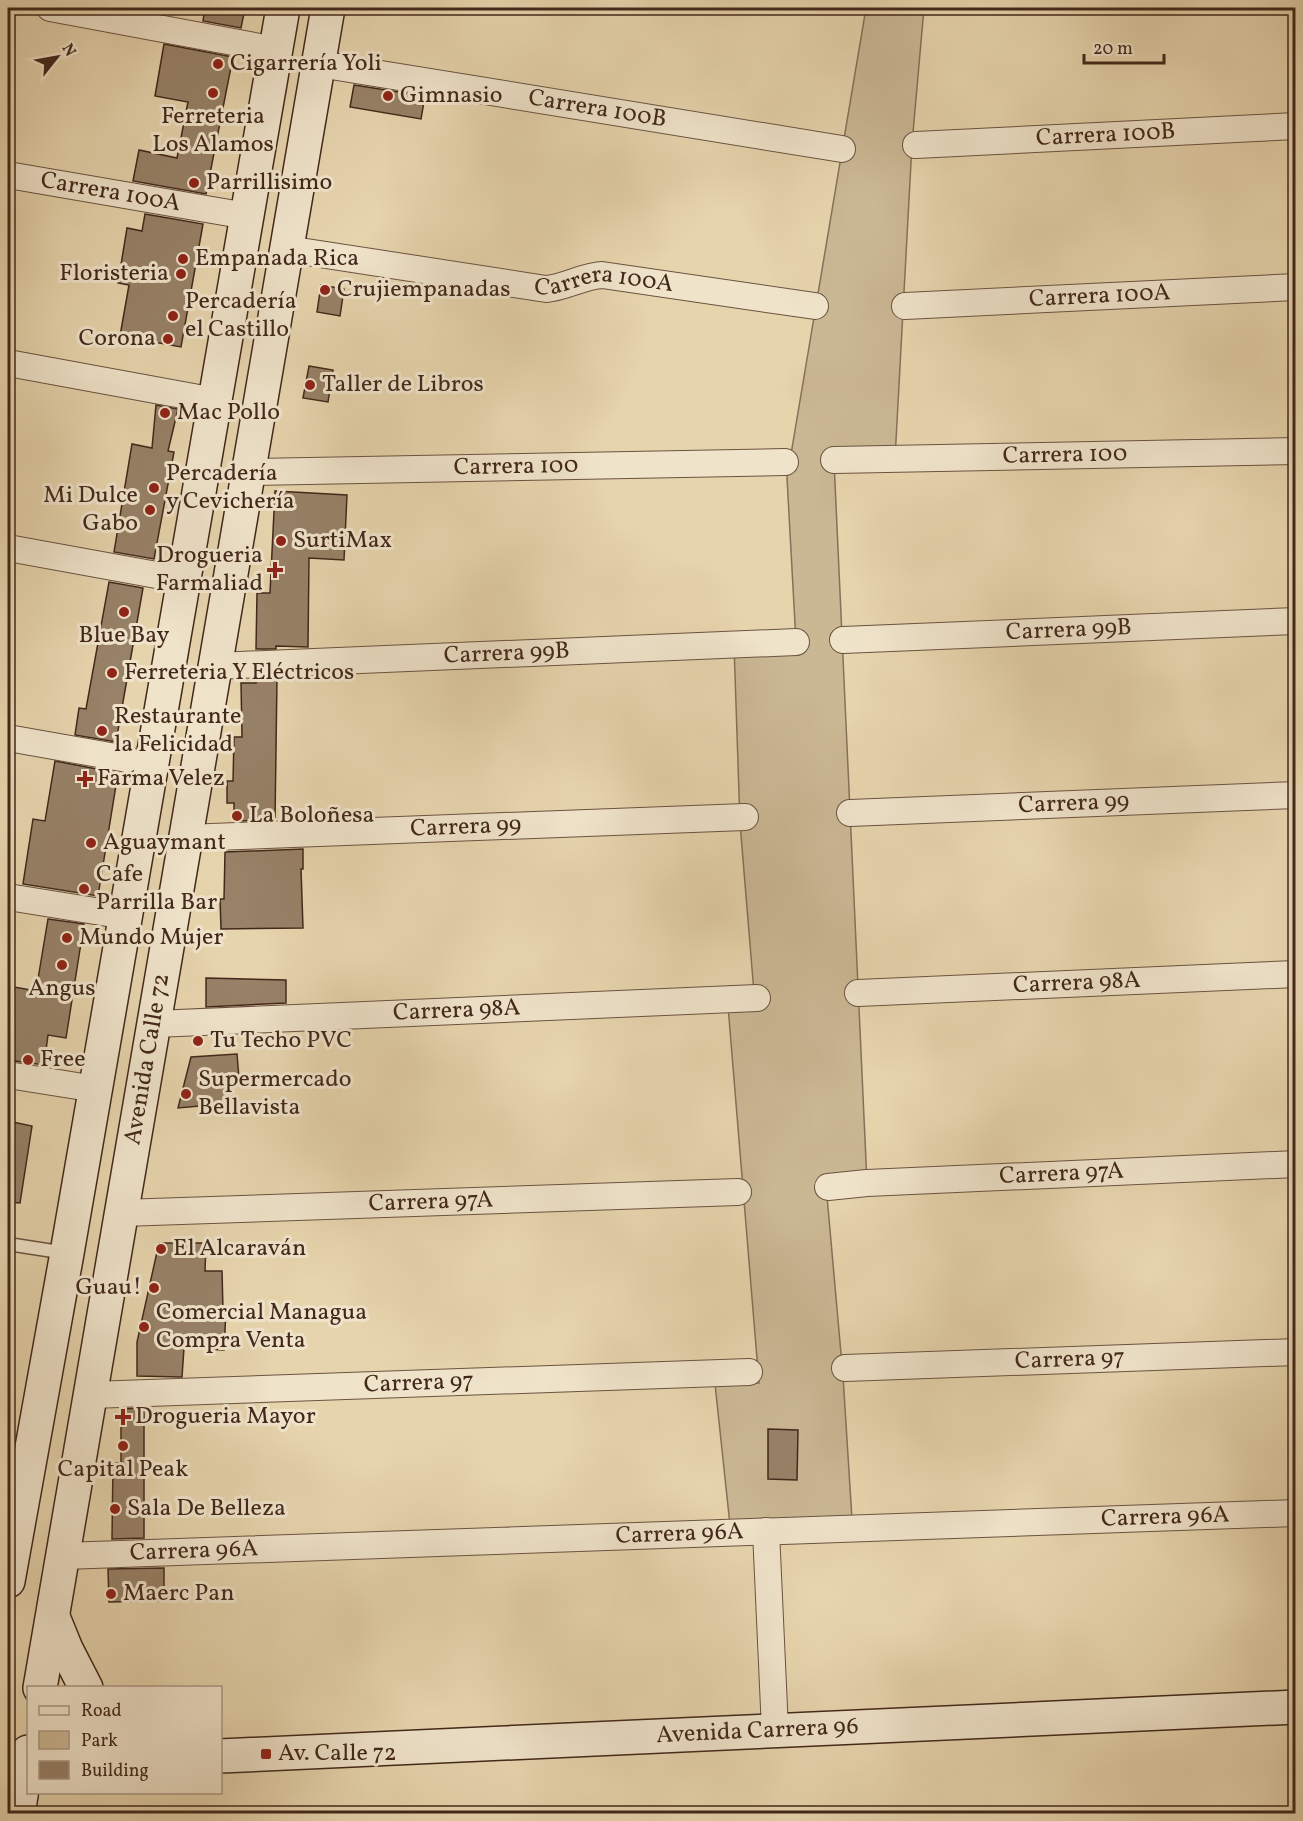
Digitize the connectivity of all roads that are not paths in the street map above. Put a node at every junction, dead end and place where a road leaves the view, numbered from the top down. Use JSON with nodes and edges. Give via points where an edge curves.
{"nodes":[{"id":1,"x":50,"y":8,"type":"edge"},
{"id":2,"x":283,"y":8,"type":"edge"},
{"id":3,"x":328,"y":8,"type":"edge"},
{"id":4,"x":276,"y":50,"type":"junction"},
{"id":5,"x":318,"y":64,"type":"junction"},
{"id":6,"x":1296,"y":126,"type":"edge"},
{"id":7,"x":916,"y":144,"type":"dead end"},
{"id":8,"x":842,"y":149,"type":"dead end"},
{"id":9,"x":8,"y":175,"type":"edge"},
{"id":10,"x":247,"y":216,"type":"junction"},
{"id":11,"x":287,"y":249,"type":"junction"},
{"id":12,"x":1296,"y":287,"type":"edge"},
{"id":13,"x":815,"y":306,"type":"dead end"},
{"id":14,"x":905,"y":306,"type":"dead end"},
{"id":15,"x":8,"y":363,"type":"edge"},
{"id":16,"x":215,"y":401,"type":"junction"},
{"id":17,"x":1296,"y":452,"type":"edge"},
{"id":18,"x":834,"y":460,"type":"dead end"},
{"id":19,"x":785,"y":462,"type":"dead end"},
{"id":20,"x":249,"y":472,"type":"junction"},
{"id":21,"x":8,"y":548,"type":"edge"},
{"id":22,"x":184,"y":580,"type":"junction"},
{"id":23,"x":1296,"y":621,"type":"edge"},
{"id":24,"x":843,"y":640,"type":"dead end"},
{"id":25,"x":796,"y":642,"type":"dead end"},
{"id":26,"x":216,"y":666,"type":"junction"},
{"id":27,"x":8,"y":738,"type":"edge"},
{"id":28,"x":127,"y":759,"type":"dead end"},
{"id":29,"x":1296,"y":795,"type":"edge"},
{"id":30,"x":850,"y":813,"type":"dead end"},
{"id":31,"x":745,"y":817,"type":"dead end"},
{"id":32,"x":186,"y":838,"type":"junction"},
{"id":33,"x":8,"y":897,"type":"edge"},
{"id":34,"x":126,"y":916,"type":"junction"},
{"id":35,"x":1296,"y":974,"type":"edge"},
{"id":36,"x":858,"y":993,"type":"dead end"},
{"id":37,"x":757,"y":998,"type":"dead end"},
{"id":38,"x":155,"y":1024,"type":"junction"},
{"id":39,"x":8,"y":1075,"type":"edge"},
{"id":40,"x":96,"y":1089,"type":"junction"},
{"id":41,"x":1296,"y":1164,"type":"edge"},
{"id":42,"x":828,"y":1187,"type":"dead end"},
{"id":43,"x":738,"y":1192,"type":"dead end"},
{"id":44,"x":122,"y":1213,"type":"junction"},
{"id":45,"x":8,"y":1244,"type":"edge"},
{"id":46,"x":67,"y":1253,"type":"junction"},
{"id":47,"x":1296,"y":1352,"type":"edge"},
{"id":48,"x":845,"y":1368,"type":"dead end"},
{"id":49,"x":748,"y":1372,"type":"dead end"},
{"id":50,"x":91,"y":1395,"type":"junction"},
{"id":51,"x":1296,"y":1513,"type":"edge"},
{"id":52,"x":766,"y":1531,"type":"junction"},
{"id":53,"x":64,"y":1556,"type":"junction"},
{"id":54,"x":8,"y":1581,"type":"edge"},
{"id":55,"x":53,"y":1617,"type":"junction"},
{"id":56,"x":40,"y":1686,"type":"edge"},
{"id":57,"x":85,"y":1686,"type":"edge"},
{"id":58,"x":1296,"y":1707,"type":"edge"},
{"id":59,"x":775,"y":1731,"type":"junction"},
{"id":60,"x":8,"y":1749,"type":"edge"},
{"id":61,"x":27,"y":1751,"type":"edge"},
{"id":62,"x":222,"y":1756,"type":"edge"},
{"id":63,"x":27,"y":1757,"type":"edge"},
{"id":64,"x":18,"y":1814,"type":"edge"}],
"edges":[{"from":1,"to":4,"type":"street"},
{"from":2,"to":4,"type":"main road","name":"Avenida Calle 72"},
{"from":3,"to":5,"type":"main road","name":"Avenida Calle 72"},
{"from":4,"to":10,"type":"main road","name":"Avenida Calle 72"},
{"from":5,"to":8,"type":"street","name":"Carrera 100B"},
{"from":5,"to":11,"type":"main road","name":"Avenida Calle 72"},
{"from":6,"to":7,"type":"street","name":"Carrera 100B"},
{"from":9,"to":10,"type":"street","name":"Carrera 100A"},
{"from":10,"to":16,"type":"main road","name":"Avenida Calle 72"},
{"from":11,"to":13,"type":"street","name":"Carrera 100A","via":[[546,289],[602,275]]},
{"from":11,"to":20,"type":"main road","name":"Avenida Calle 72"},
{"from":12,"to":14,"type":"street","name":"Carrera 100A"},
{"from":15,"to":16,"type":"street"},
{"from":16,"to":22,"type":"main road","name":"Avenida Calle 72"},
{"from":17,"to":18,"type":"street","name":"Carrera 100"},
{"from":19,"to":20,"type":"street","name":"Carrera 100"},
{"from":20,"to":26,"type":"main road","name":"Avenida Calle 72"},
{"from":21,"to":22,"type":"street"},
{"from":22,"to":34,"type":"main road","name":"Avenida Calle 72"},
{"from":23,"to":24,"type":"street","name":"Carrera 99B"},
{"from":25,"to":26,"type":"street","name":"Carrera 99B"},
{"from":26,"to":32,"type":"main road","name":"Avenida Calle 72"},
{"from":27,"to":28,"type":"street"},
{"from":29,"to":30,"type":"street","name":"Carrera 99"},
{"from":31,"to":32,"type":"street","name":"Carrera 99"},
{"from":32,"to":38,"type":"main road","name":"Avenida Calle 72"},
{"from":33,"to":34,"type":"street"},
{"from":34,"to":40,"type":"main road","name":"Avenida Calle 72"},
{"from":35,"to":36,"type":"street","name":"Carrera 98A"},
{"from":37,"to":38,"type":"street","name":"Carrera 98A"},
{"from":38,"to":44,"type":"main road","name":"Avenida Calle 72"},
{"from":39,"to":40,"type":"street"},
{"from":40,"to":46,"type":"main road","name":"Avenida Calle 72"},
{"from":41,"to":42,"type":"street","name":"Carrera 97A"},
{"from":43,"to":44,"type":"street","name":"Carrera 97A"},
{"from":44,"to":50,"type":"main road","name":"Avenida Calle 72"},
{"from":45,"to":46,"type":"lane"},
{"from":46,"to":54,"type":"main road","name":"Avenida Calle 72"},
{"from":47,"to":48,"type":"street","name":"Carrera 97"},
{"from":49,"to":50,"type":"street","name":"Carrera 97"},
{"from":50,"to":53,"type":"main road","name":"Avenida Calle 72"},
{"from":51,"to":52,"type":"street","name":"Carrera 96A"},
{"from":52,"to":53,"type":"street","name":"Carrera 96A"},
{"from":52,"to":59,"type":"street"},
{"from":53,"to":55,"type":"main road","name":"Avenida Calle 72"},
{"from":55,"to":56,"type":"main road","name":"Avenida Calle 72"},
{"from":55,"to":57,"type":"main road"},
{"from":58,"to":59,"type":"main road","name":"Avenida Carrera 96"},
{"from":59,"to":62,"type":"main road","name":"Avenida Carrera 96"},
{"from":60,"to":61,"type":"main road"},
{"from":63,"to":64,"type":"main road"}]}
